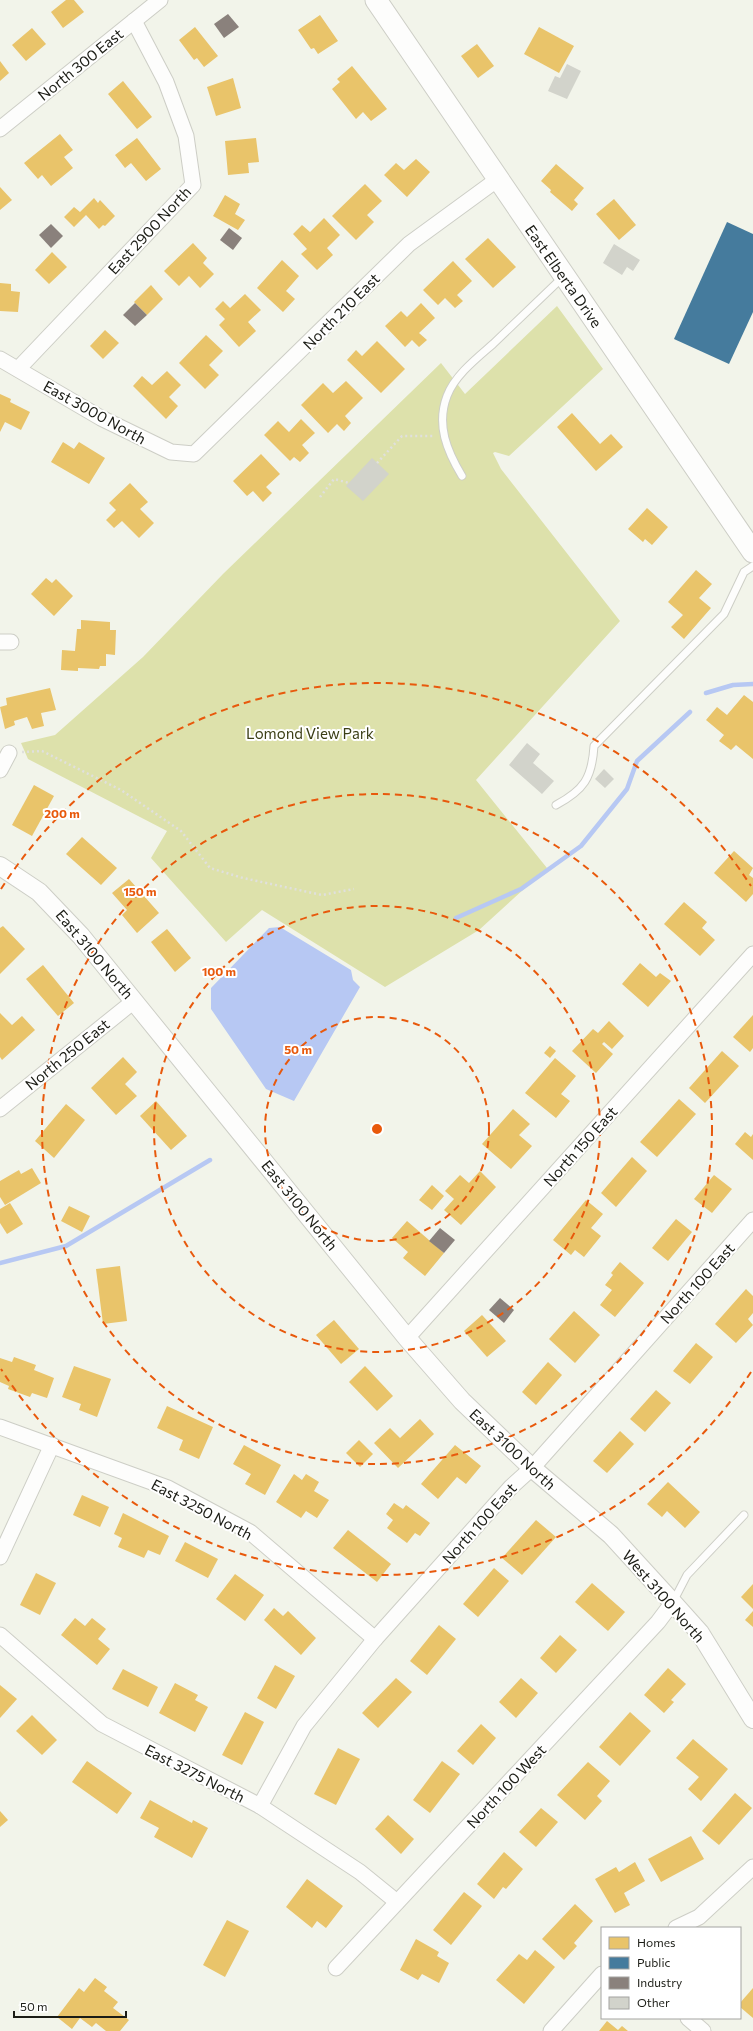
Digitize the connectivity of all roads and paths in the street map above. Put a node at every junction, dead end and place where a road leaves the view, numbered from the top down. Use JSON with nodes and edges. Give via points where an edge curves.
{"nodes":[{"id":1,"x":160,"y":0,"type":"edge"},
{"id":2,"x":376,"y":0,"type":"edge"},
{"id":3,"x":134,"y":21,"type":"junction"},
{"id":4,"x":0,"y":129,"type":"edge"},
{"id":5,"x":498,"y":179,"type":"junction"},
{"id":6,"x":564,"y":276,"type":"junction"},
{"id":7,"x":0,"y":359,"type":"edge"},
{"id":8,"x":18,"y":369,"type":"junction"},
{"id":9,"x":443,"y":436,"type":"junction"},
{"id":10,"x":194,"y":454,"type":"joint"},
{"id":11,"x":377,"y":463,"type":"dead end"},
{"id":12,"x":462,"y":476,"type":"dead end"},
{"id":13,"x":350,"y":483,"type":"dead end"},
{"id":14,"x":320,"y":497,"type":"dead end"},
{"id":15,"x":753,"y":552,"type":"edge"},
{"id":16,"x":753,"y":566,"type":"edge"},
{"id":17,"x":9,"y":753,"type":"joint"},
{"id":18,"x":0,"y":770,"type":"edge"},
{"id":19,"x":556,"y":805,"type":"dead end"},
{"id":20,"x":0,"y":866,"type":"edge"},
{"id":21,"x":354,"y":889,"type":"dead end"},
{"id":22,"x":753,"y":954,"type":"edge"},
{"id":23,"x":134,"y":1001,"type":"junction"},
{"id":24,"x":0,"y":1109,"type":"edge"},
{"id":25,"x":753,"y":1220,"type":"edge"},
{"id":26,"x":407,"y":1338,"type":"junction"},
{"id":27,"x":0,"y":1427,"type":"edge"},
{"id":28,"x":52,"y":1445,"type":"junction"},
{"id":29,"x":532,"y":1468,"type":"junction"},
{"id":30,"x":744,"y":1515,"type":"dead end"},
{"id":31,"x":611,"y":1535,"type":"joint"},
{"id":32,"x":0,"y":1557,"type":"edge"},
{"id":33,"x":673,"y":1602,"type":"junction"},
{"id":34,"x":0,"y":1635,"type":"edge"},
{"id":35,"x":375,"y":1639,"type":"junction"},
{"id":36,"x":753,"y":1720,"type":"edge"},
{"id":37,"x":260,"y":1806,"type":"junction"},
{"id":38,"x":753,"y":1867,"type":"edge"},
{"id":39,"x":397,"y":1902,"type":"junction"},
{"id":40,"x":678,"y":1927,"type":"edge"},
{"id":41,"x":336,"y":1968,"type":"dead end"},
{"id":42,"x":601,"y":1975,"type":"edge"},
{"id":43,"x":689,"y":2019,"type":"edge"},
{"id":44,"x":551,"y":2031,"type":"edge"},
{"id":45,"x":702,"y":2031,"type":"edge"}],
"edges":[{"from":1,"to":3,"type":"street","name":"North 300 East"},
{"from":2,"to":5,"type":"main road","name":"East Elberta Drive"},
{"from":3,"to":4,"type":"street","name":"North 300 East"},
{"from":3,"to":8,"type":"street","name":"East 2900 North","via":[[166,82],[186,136],[193,185]]},
{"from":5,"to":6,"type":"main road","name":"East Elberta Drive"},
{"from":5,"to":10,"type":"street","name":"North 210 East","via":[[409,244]]},
{"from":6,"to":9,"type":"lane","via":[[461,374],[447,395],[442,423]]},
{"from":6,"to":15,"type":"main road","name":"East Elberta Drive"},
{"from":7,"to":8,"type":"street","name":"East 3000 North"},
{"from":8,"to":10,"type":"street","name":"East 3000 North","via":[[101,418],[171,452]]},
{"from":9,"to":11,"type":"path","via":[[402,436]]},
{"from":9,"to":12,"type":"lane","via":[[450,457]]},
{"from":13,"to":14,"type":"path","via":[[334,479]]},
{"from":16,"to":19,"type":"lane","via":[[744,572],[724,614],[594,746],[593,767],[586,782],[570,798]]},
{"from":17,"to":18,"type":"street"},
{"from":17,"to":21,"type":"path","via":[[42,751],[121,790],[181,831],[210,868],[322,895]]},
{"from":20,"to":23,"type":"street","name":"East 3100 North","via":[[26,882],[52,904]]},
{"from":22,"to":26,"type":"street","name":"North 150 East"},
{"from":23,"to":24,"type":"street","name":"North 250 East"},
{"from":23,"to":26,"type":"street","name":"East 3100 North"},
{"from":25,"to":29,"type":"street","name":"North 100 East"},
{"from":26,"to":29,"type":"street","name":"East 3100 North","via":[[462,1401]]},
{"from":27,"to":28,"type":"street","name":"East 3250 North"},
{"from":28,"to":32,"type":"street"},
{"from":28,"to":35,"type":"street","name":"East 3250 North","via":[[168,1488],[250,1532]]},
{"from":29,"to":31,"type":"street","name":"East 3100 North"},
{"from":29,"to":35,"type":"street","name":"North 100 East","via":[[511,1487]]},
{"from":30,"to":33,"type":"lane","via":[[687,1575]]},
{"from":31,"to":33,"type":"street","name":"West 3100 North"},
{"from":33,"to":36,"type":"street","name":"West 3100 North","via":[[700,1633]]},
{"from":33,"to":39,"type":"street","name":"North 100 West","via":[[658,1622]]},
{"from":34,"to":37,"type":"street","name":"East 3275 North","via":[[102,1724]]},
{"from":35,"to":37,"type":"street","name":"North 100 East","via":[[304,1726]]},
{"from":37,"to":39,"type":"street","name":"East 3275 North","via":[[360,1872]]},
{"from":38,"to":40,"type":"street","via":[[699,1917]]},
{"from":39,"to":41,"type":"street","name":"North 100 West"},
{"from":42,"to":44,"type":"street"},
{"from":43,"to":45,"type":"street"}]}
